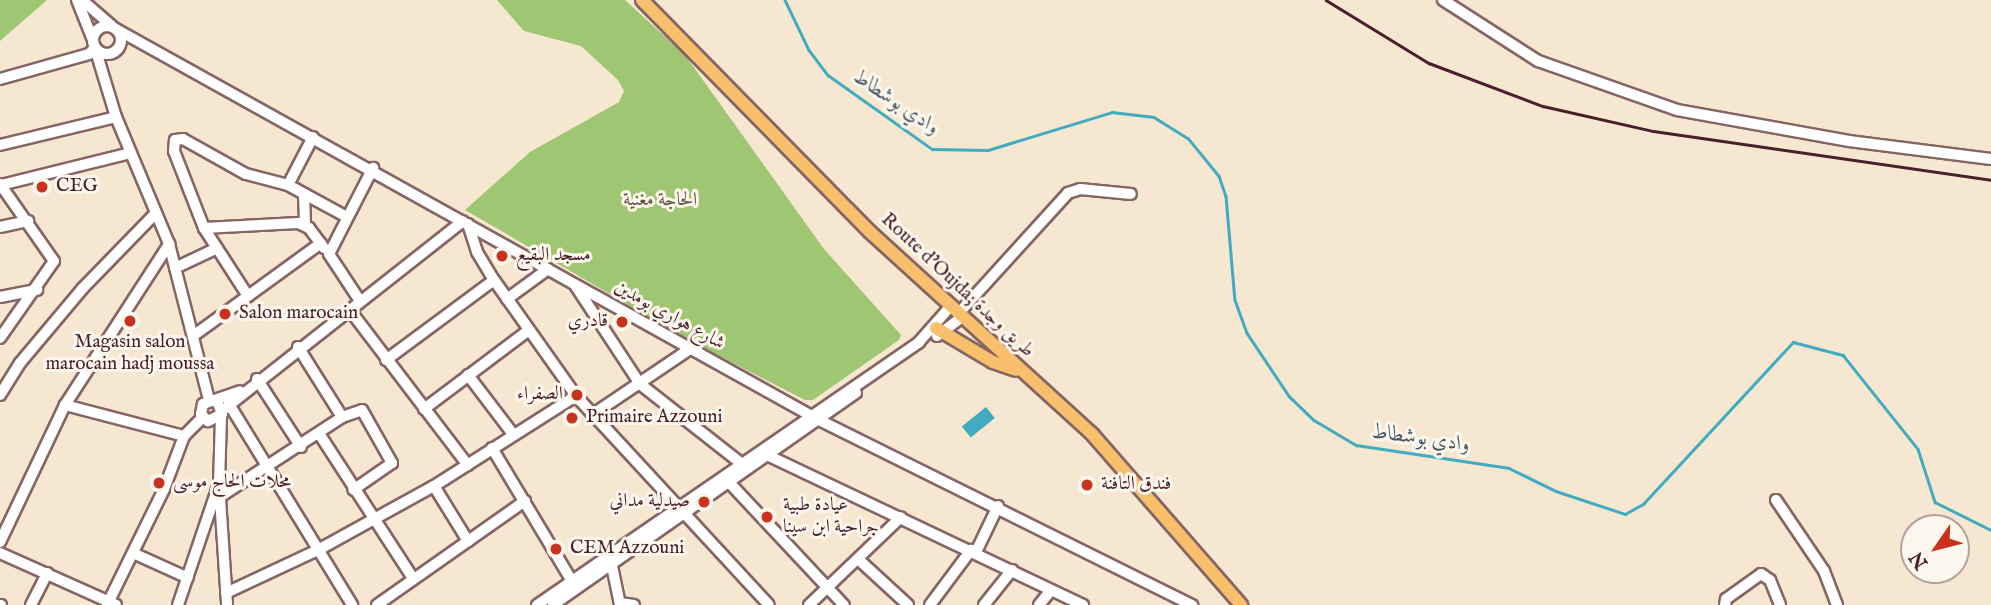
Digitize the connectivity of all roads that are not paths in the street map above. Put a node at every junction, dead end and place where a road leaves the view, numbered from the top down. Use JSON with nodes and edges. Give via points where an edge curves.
{"nodes":[{"id":1,"x":80,"y":0,"type":"edge"},
{"id":2,"x":642,"y":0,"type":"edge"},
{"id":3,"x":1443,"y":0,"type":"edge"},
{"id":4,"x":114,"y":28,"type":"junction"},
{"id":5,"x":136,"y":43,"type":"junction"},
{"id":6,"x":94,"y":44,"type":"junction"},
{"id":7,"x":118,"y":50,"type":"junction"},
{"id":8,"x":102,"y":78,"type":"junction"},
{"id":9,"x":0,"y":79,"type":"edge"},
{"id":10,"x":116,"y":117,"type":"junction"},
{"id":11,"x":313,"y":137,"type":"junction"},
{"id":12,"x":0,"y":145,"type":"edge"},
{"id":13,"x":130,"y":153,"type":"junction"},
{"id":14,"x":1991,"y":159,"type":"edge"},
{"id":15,"x":373,"y":168,"type":"junction"},
{"id":16,"x":0,"y":185,"type":"edge"},
{"id":17,"x":288,"y":185,"type":"junction"},
{"id":18,"x":304,"y":194,"type":"junction"},
{"id":19,"x":1131,"y":194,"type":"dead end"},
{"id":20,"x":156,"y":213,"type":"junction"},
{"id":21,"x":347,"y":217,"type":"junction"},
{"id":22,"x":28,"y":222,"type":"junction"},
{"id":23,"x":466,"y":222,"type":"junction"},
{"id":24,"x":305,"y":225,"type":"junction"},
{"id":25,"x":0,"y":227,"type":"edge"},
{"id":26,"x":204,"y":229,"type":"junction"},
{"id":27,"x":321,"y":243,"type":"junction"},
{"id":28,"x":169,"y":244,"type":"junction"},
{"id":29,"x":215,"y":249,"type":"junction"},
{"id":30,"x":329,"y":254,"type":"junction"},
{"id":31,"x":175,"y":268,"type":"junction"},
{"id":32,"x":548,"y":269,"type":"junction"},
{"id":33,"x":494,"y":280,"type":"junction"},
{"id":34,"x":573,"y":282,"type":"junction"},
{"id":35,"x":37,"y":290,"type":"junction"},
{"id":36,"x":248,"y":296,"type":"junction"},
{"id":37,"x":0,"y":297,"type":"edge"},
{"id":38,"x":507,"y":299,"type":"junction"},
{"id":39,"x":360,"y":301,"type":"junction"},
{"id":40,"x":349,"y":309,"type":"junction"},
{"id":41,"x":956,"y":313,"type":"junction"},
{"id":42,"x":529,"y":330,"type":"junction"},
{"id":43,"x":940,"y":330,"type":"junction"},
{"id":44,"x":192,"y":336,"type":"junction"},
{"id":45,"x":0,"y":338,"type":"edge"},
{"id":46,"x":298,"y":347,"type":"junction"},
{"id":47,"x":690,"y":349,"type":"junction"},
{"id":48,"x":386,"y":360,"type":"junction"},
{"id":49,"x":1018,"y":370,"type":"junction"},
{"id":50,"x":468,"y":375,"type":"junction"},
{"id":51,"x":257,"y":379,"type":"junction"},
{"id":52,"x":640,"y":384,"type":"junction"},
{"id":53,"x":0,"y":395,"type":"edge"},
{"id":54,"x":576,"y":396,"type":"junction"},
{"id":55,"x":65,"y":405,"type":"junction"},
{"id":56,"x":220,"y":406,"type":"junction"},
{"id":57,"x":424,"y":409,"type":"junction"},
{"id":58,"x":592,"y":415,"type":"junction"},
{"id":59,"x":342,"y":417,"type":"junction"},
{"id":60,"x":814,"y":417,"type":"junction"},
{"id":61,"x":206,"y":419,"type":"junction"},
{"id":62,"x":320,"y":435,"type":"junction"},
{"id":63,"x":513,"y":435,"type":"junction"},
{"id":64,"x":184,"y":436,"type":"junction"},
{"id":65,"x":301,"y":447,"type":"junction"},
{"id":66,"x":492,"y":448,"type":"junction"},
{"id":67,"x":219,"y":449,"type":"junction"},
{"id":68,"x":767,"y":455,"type":"junction"},
{"id":69,"x":742,"y":464,"type":"junction"},
{"id":70,"x":467,"y":465,"type":"junction"},
{"id":71,"x":268,"y":467,"type":"junction"},
{"id":72,"x":726,"y":480,"type":"junction"},
{"id":73,"x":219,"y":483,"type":"junction"},
{"id":74,"x":433,"y":486,"type":"junction"},
{"id":75,"x":353,"y":490,"type":"junction"},
{"id":76,"x":221,"y":496,"type":"junction"},
{"id":77,"x":1776,"y":500,"type":"dead end"},
{"id":78,"x":525,"y":501,"type":"junction"},
{"id":79,"x":998,"y":506,"type":"junction"},
{"id":80,"x":679,"y":511,"type":"junction"},
{"id":81,"x":372,"y":517,"type":"junction"},
{"id":82,"x":901,"y":517,"type":"junction"},
{"id":83,"x":468,"y":541,"type":"junction"},
{"id":84,"x":0,"y":542,"type":"edge"},
{"id":85,"x":318,"y":550,"type":"junction"},
{"id":86,"x":973,"y":551,"type":"junction"},
{"id":87,"x":0,"y":553,"type":"edge"},
{"id":88,"x":133,"y":553,"type":"junction"},
{"id":89,"x":858,"y":559,"type":"junction"},
{"id":90,"x":610,"y":561,"type":"junction"},
{"id":91,"x":1012,"y":570,"type":"junction"},
{"id":92,"x":47,"y":573,"type":"junction"},
{"id":93,"x":188,"y":578,"type":"junction"},
{"id":94,"x":413,"y":578,"type":"junction"},
{"id":95,"x":572,"y":581,"type":"junction"},
{"id":96,"x":827,"y":587,"type":"junction"},
{"id":97,"x":1051,"y":590,"type":"junction"},
{"id":98,"x":226,"y":593,"type":"junction"},
{"id":99,"x":111,"y":604,"type":"edge"},
{"id":100,"x":620,"y":604,"type":"edge"},
{"id":101,"x":31,"y":605,"type":"edge"},
{"id":102,"x":178,"y":605,"type":"edge"},
{"id":103,"x":227,"y":605,"type":"edge"},
{"id":104,"x":352,"y":605,"type":"edge"},
{"id":105,"x":377,"y":605,"type":"edge"},
{"id":106,"x":537,"y":605,"type":"edge"},
{"id":107,"x":553,"y":605,"type":"edge"},
{"id":108,"x":634,"y":605,"type":"edge"},
{"id":109,"x":769,"y":605,"type":"edge"},
{"id":110,"x":809,"y":605,"type":"edge"},
{"id":111,"x":844,"y":605,"type":"edge"},
{"id":112,"x":908,"y":605,"type":"edge"},
{"id":113,"x":930,"y":605,"type":"edge"},
{"id":114,"x":984,"y":605,"type":"edge"},
{"id":115,"x":1039,"y":605,"type":"edge"},
{"id":116,"x":1083,"y":605,"type":"edge"},
{"id":117,"x":1192,"y":605,"type":"edge"},
{"id":118,"x":1241,"y":605,"type":"edge"},
{"id":119,"x":1725,"y":605,"type":"edge"},
{"id":120,"x":1780,"y":605,"type":"edge"},
{"id":121,"x":1837,"y":605,"type":"edge"}],
"edges":[{"from":1,"to":4,"type":"street","name":"شارع هواري بومدين"},
{"from":1,"to":6,"type":"street"},
{"from":2,"to":41,"type":"main road","name":"Route d'Oujda; طريق وجدة"},
{"from":3,"to":14,"type":"street","via":[[1538,61],[1677,110],[1849,141]]},
{"from":4,"to":5,"type":"street","name":"شارع هواري بومدين"},
{"from":4,"to":6,"type":"street","via":[[99,28]]},
{"from":4,"to":7,"type":"street"},
{"from":5,"to":7,"type":"street"},
{"from":5,"to":11,"type":"street","name":"شارع هواري بومدين"},
{"from":6,"to":7,"type":"street","via":[[102,54]]},
{"from":6,"to":8,"type":"street"},
{"from":6,"to":9,"type":"street","via":[[89,54]]},
{"from":7,"to":8,"type":"street"},
{"from":8,"to":10,"type":"street"},
{"from":10,"to":12,"type":"street"},
{"from":10,"to":13,"type":"street"},
{"from":11,"to":15,"type":"street","name":"شارع هواري بومدين"},
{"from":11,"to":17,"type":"street"},
{"from":13,"to":16,"type":"street"},
{"from":13,"to":20,"type":"street"},
{"from":15,"to":21,"type":"street"},
{"from":15,"to":23,"type":"street","name":"شارع هواري بومدين"},
{"from":16,"to":22,"type":"street"},
{"from":17,"to":18,"type":"street"},
{"from":17,"to":26,"type":"street","via":[[246,174],[183,139],[175,140],[174,151]]},
{"from":18,"to":21,"type":"street"},
{"from":18,"to":24,"type":"street"},
{"from":19,"to":41,"type":"street","via":[[1068,193]]},
{"from":20,"to":28,"type":"street"},
{"from":20,"to":53,"type":"street","via":[[74,300]]},
{"from":21,"to":30,"type":"street"},
{"from":22,"to":25,"type":"street"},
{"from":22,"to":35,"type":"street","via":[[54,261]]},
{"from":23,"to":32,"type":"street","name":"شارع هواري بومدين"},
{"from":23,"to":33,"type":"street"},
{"from":23,"to":39,"type":"street"},
{"from":24,"to":26,"type":"street"},
{"from":24,"to":27,"type":"street"},
{"from":26,"to":29,"type":"street"},
{"from":27,"to":30,"type":"street"},
{"from":27,"to":36,"type":"street"},
{"from":28,"to":31,"type":"street"},
{"from":28,"to":55,"type":"street"},
{"from":29,"to":31,"type":"street"},
{"from":29,"to":36,"type":"street"},
{"from":30,"to":39,"type":"street"},
{"from":31,"to":44,"type":"street"},
{"from":32,"to":34,"type":"street","name":"شارع هواري بومدين"},
{"from":32,"to":38,"type":"street"},
{"from":33,"to":38,"type":"street"},
{"from":33,"to":48,"type":"street"},
{"from":34,"to":47,"type":"street","name":"شارع هواري بومدين"},
{"from":34,"to":52,"type":"street"},
{"from":35,"to":37,"type":"street"},
{"from":35,"to":45,"type":"street"},
{"from":36,"to":44,"type":"street"},
{"from":38,"to":42,"type":"street"},
{"from":39,"to":40,"type":"street"},
{"from":40,"to":46,"type":"street"},
{"from":40,"to":48,"type":"street"},
{"from":41,"to":43,"type":"street"},
{"from":41,"to":49,"type":"main road","name":"Route d'Oujda; طريق وجدة"},
{"from":42,"to":50,"type":"street"},
{"from":42,"to":54,"type":"street"},
{"from":43,"to":49,"type":"main road","via":[[993,362]]},
{"from":43,"to":60,"type":"street"},
{"from":44,"to":56,"type":"street"},
{"from":46,"to":51,"type":"street"},
{"from":46,"to":59,"type":"street"},
{"from":47,"to":52,"type":"street"},
{"from":47,"to":60,"type":"street","name":"شارع هواري بومدين"},
{"from":48,"to":57,"type":"street"},
{"from":49,"to":118,"type":"main road","name":"Route d'Oujda; طريق وجدة","via":[[1092,433]]},
{"from":50,"to":57,"type":"street"},
{"from":50,"to":63,"type":"street"},
{"from":51,"to":56,"type":"street"},
{"from":51,"to":65,"type":"street"},
{"from":52,"to":58,"type":"street"},
{"from":52,"to":69,"type":"street"},
{"from":54,"to":58,"type":"street"},
{"from":54,"to":63,"type":"street"},
{"from":55,"to":64,"type":"street"},
{"from":55,"to":84,"type":"street"},
{"from":56,"to":61,"type":"street"},
{"from":56,"to":61,"type":"street","via":[[202,407]]},
{"from":56,"to":67,"type":"street"},
{"from":56,"to":71,"type":"street"},
{"from":57,"to":70,"type":"street"},
{"from":58,"to":80,"type":"street"},
{"from":59,"to":62,"type":"street"},
{"from":59,"to":75,"type":"street","via":[[362,410],[392,457],[390,466]]},
{"from":60,"to":68,"type":"street"},
{"from":60,"to":69,"type":"street"},
{"from":60,"to":79,"type":"street","name":"شارع هواري بومدين"},
{"from":61,"to":64,"type":"street"},
{"from":61,"to":67,"type":"street"},
{"from":62,"to":65,"type":"street"},
{"from":62,"to":75,"type":"street"},
{"from":63,"to":66,"type":"street"},
{"from":64,"to":88,"type":"street"},
{"from":65,"to":71,"type":"street"},
{"from":66,"to":70,"type":"street"},
{"from":66,"to":78,"type":"street"},
{"from":67,"to":73,"type":"street"},
{"from":68,"to":72,"type":"street"},
{"from":68,"to":82,"type":"street"},
{"from":69,"to":72,"type":"street"},
{"from":70,"to":74,"type":"street"},
{"from":71,"to":76,"type":"street"},
{"from":71,"to":85,"type":"street"},
{"from":72,"to":80,"type":"street"},
{"from":72,"to":96,"type":"street"},
{"from":73,"to":76,"type":"street"},
{"from":73,"to":93,"type":"street"},
{"from":74,"to":81,"type":"street"},
{"from":74,"to":83,"type":"street"},
{"from":75,"to":81,"type":"street"},
{"from":76,"to":98,"type":"street"},
{"from":77,"to":121,"type":"street","via":[[1824,571]]},
{"from":78,"to":83,"type":"street"},
{"from":78,"to":95,"type":"street"},
{"from":79,"to":86,"type":"street"},
{"from":79,"to":117,"type":"street","name":"شارع هواري بومدين"},
{"from":80,"to":90,"type":"street"},
{"from":80,"to":109,"type":"street"},
{"from":81,"to":85,"type":"street"},
{"from":81,"to":94,"type":"street"},
{"from":82,"to":86,"type":"street"},
{"from":82,"to":89,"type":"street"},
{"from":83,"to":94,"type":"street"},
{"from":85,"to":98,"type":"street"},
{"from":85,"to":104,"type":"street"},
{"from":86,"to":91,"type":"street"},
{"from":86,"to":113,"type":"street"},
{"from":87,"to":92,"type":"street"},
{"from":88,"to":93,"type":"street"},
{"from":88,"to":99,"type":"street"},
{"from":89,"to":96,"type":"street"},
{"from":89,"to":112,"type":"street"},
{"from":90,"to":95,"type":"street"},
{"from":90,"to":100,"type":"street"},
{"from":90,"to":107,"type":"street"},
{"from":91,"to":97,"type":"street"},
{"from":91,"to":114,"type":"street"},
{"from":92,"to":99,"type":"street"},
{"from":92,"to":101,"type":"street"},
{"from":93,"to":102,"type":"street"},
{"from":94,"to":105,"type":"street"},
{"from":95,"to":106,"type":"street"},
{"from":96,"to":110,"type":"street"},
{"from":96,"to":111,"type":"street"},
{"from":97,"to":115,"type":"street"},
{"from":97,"to":116,"type":"street"},
{"from":98,"to":103,"type":"street"},
{"from":100,"to":108,"type":"street"},
{"from":119,"to":120,"type":"street","via":[[1726,599],[1761,574],[1770,580]]}]}
